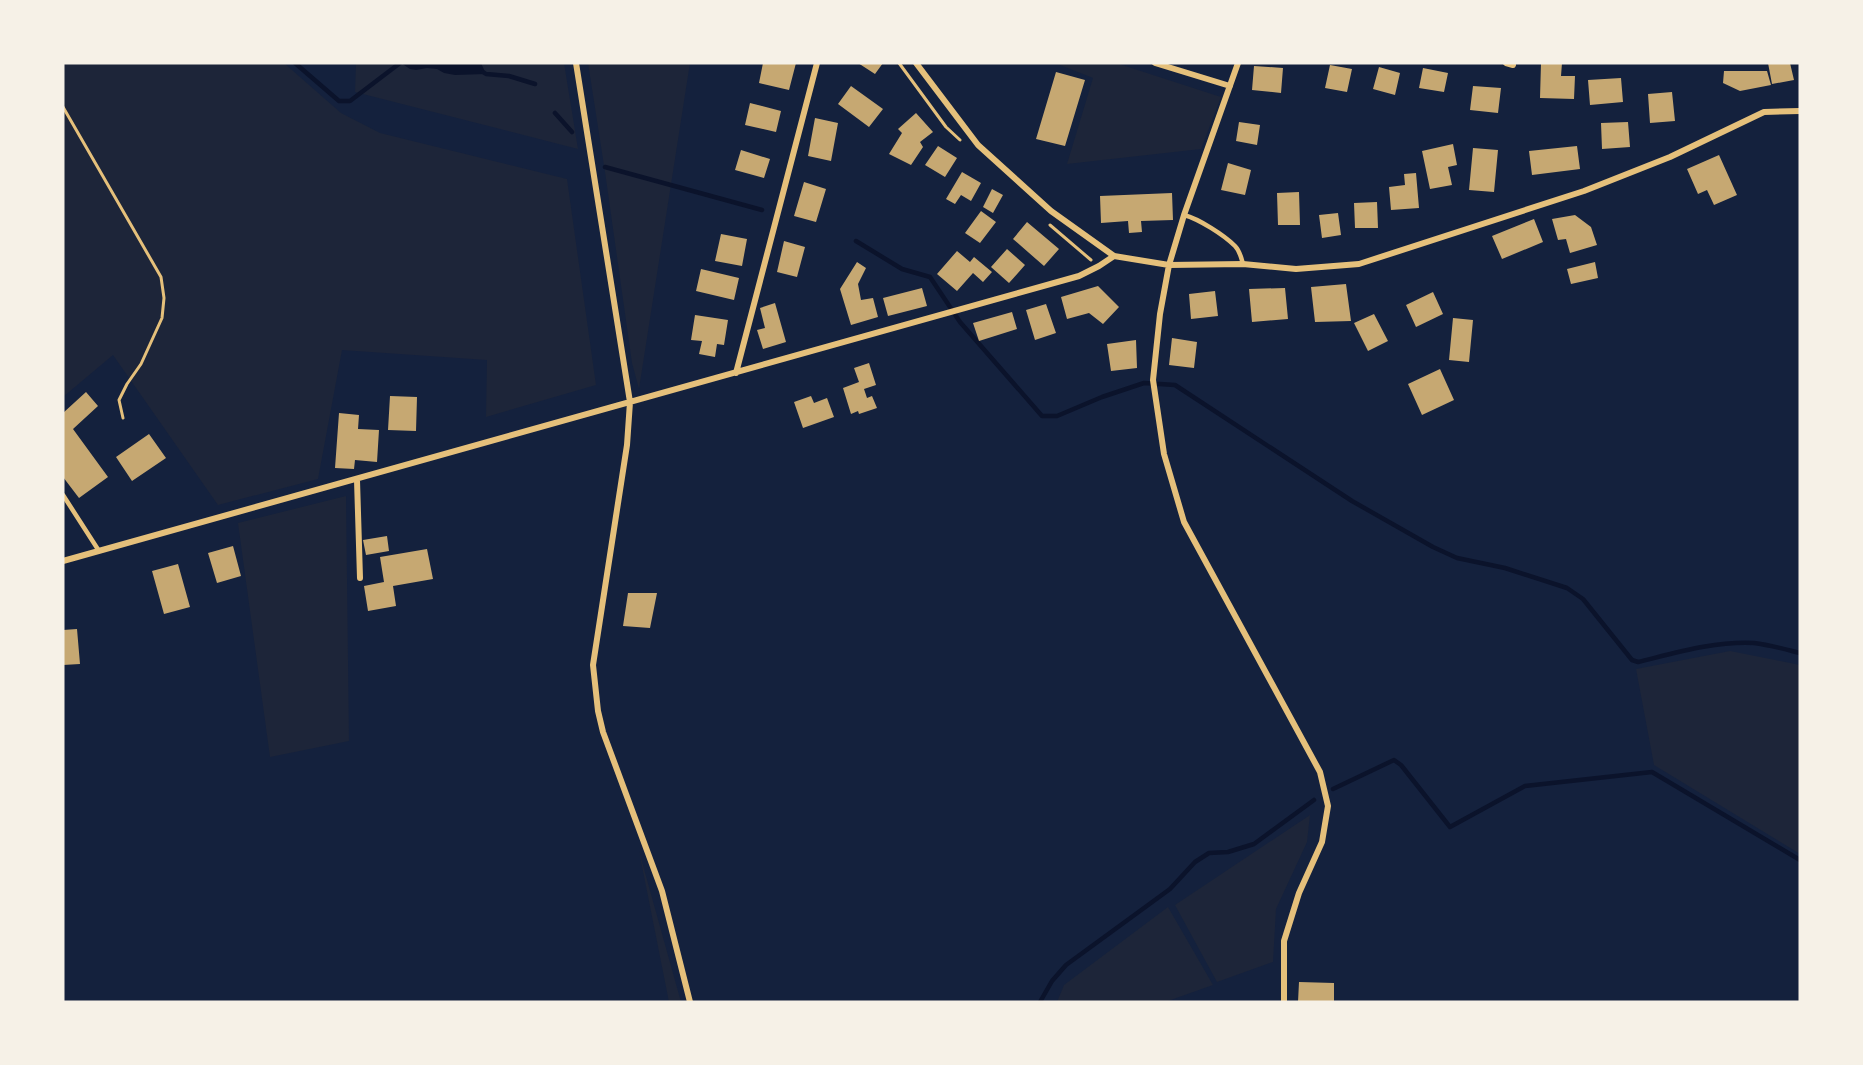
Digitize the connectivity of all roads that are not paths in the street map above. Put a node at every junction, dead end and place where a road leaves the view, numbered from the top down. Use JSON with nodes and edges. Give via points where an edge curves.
{"nodes":[{"id":1,"x":576,"y":63,"type":"edge"},
{"id":2,"x":817,"y":63,"type":"edge"},
{"id":3,"x":916,"y":63,"type":"edge"},
{"id":4,"x":1155,"y":63,"type":"edge"},
{"id":5,"x":1238,"y":63,"type":"edge"},
{"id":6,"x":1230,"y":86,"type":"junction"},
{"id":7,"x":1800,"y":111,"type":"edge"},
{"id":8,"x":1184,"y":214,"type":"junction"},
{"id":9,"x":1114,"y":255,"type":"junction"},
{"id":10,"x":1243,"y":264,"type":"junction"},
{"id":11,"x":1169,"y":265,"type":"junction"},
{"id":12,"x":736,"y":373,"type":"junction"},
{"id":13,"x":630,"y":402,"type":"junction"},
{"id":14,"x":357,"y":480,"type":"junction"},
{"id":15,"x":63,"y":495,"type":"edge"},
{"id":16,"x":99,"y":551,"type":"junction"},
{"id":17,"x":63,"y":561,"type":"edge"},
{"id":18,"x":360,"y":578,"type":"dead end"},
{"id":19,"x":690,"y":1002,"type":"edge"},
{"id":20,"x":1284,"y":1002,"type":"edge"}],
"edges":[{"from":1,"to":13,"type":"street"},
{"from":2,"to":12,"type":"street"},
{"from":3,"to":9,"type":"street","via":[[978,145],[1051,211]]},
{"from":4,"to":6,"type":"street"},
{"from":5,"to":6,"type":"street"},
{"from":6,"to":8,"type":"street"},
{"from":7,"to":10,"type":"street","via":[[1764,112],[1670,157],[1584,191],[1359,264],[1296,269]]},
{"from":8,"to":10,"type":"lane","via":[[1234,245]]},
{"from":8,"to":11,"type":"street"},
{"from":9,"to":11,"type":"street"},
{"from":9,"to":12,"type":"street","via":[[1079,276]]},
{"from":10,"to":11,"type":"street"},
{"from":11,"to":20,"type":"street","via":[[1153,380],[1164,454],[1184,522],[1320,772],[1328,806],[1322,842],[1299,893],[1284,941]]},
{"from":12,"to":13,"type":"street"},
{"from":13,"to":14,"type":"street"},
{"from":13,"to":19,"type":"street","via":[[627,445],[593,665],[603,732],[662,891]]},
{"from":14,"to":16,"type":"street"},
{"from":14,"to":18,"type":"street"},
{"from":15,"to":16,"type":"lane"},
{"from":16,"to":17,"type":"street"}]}
